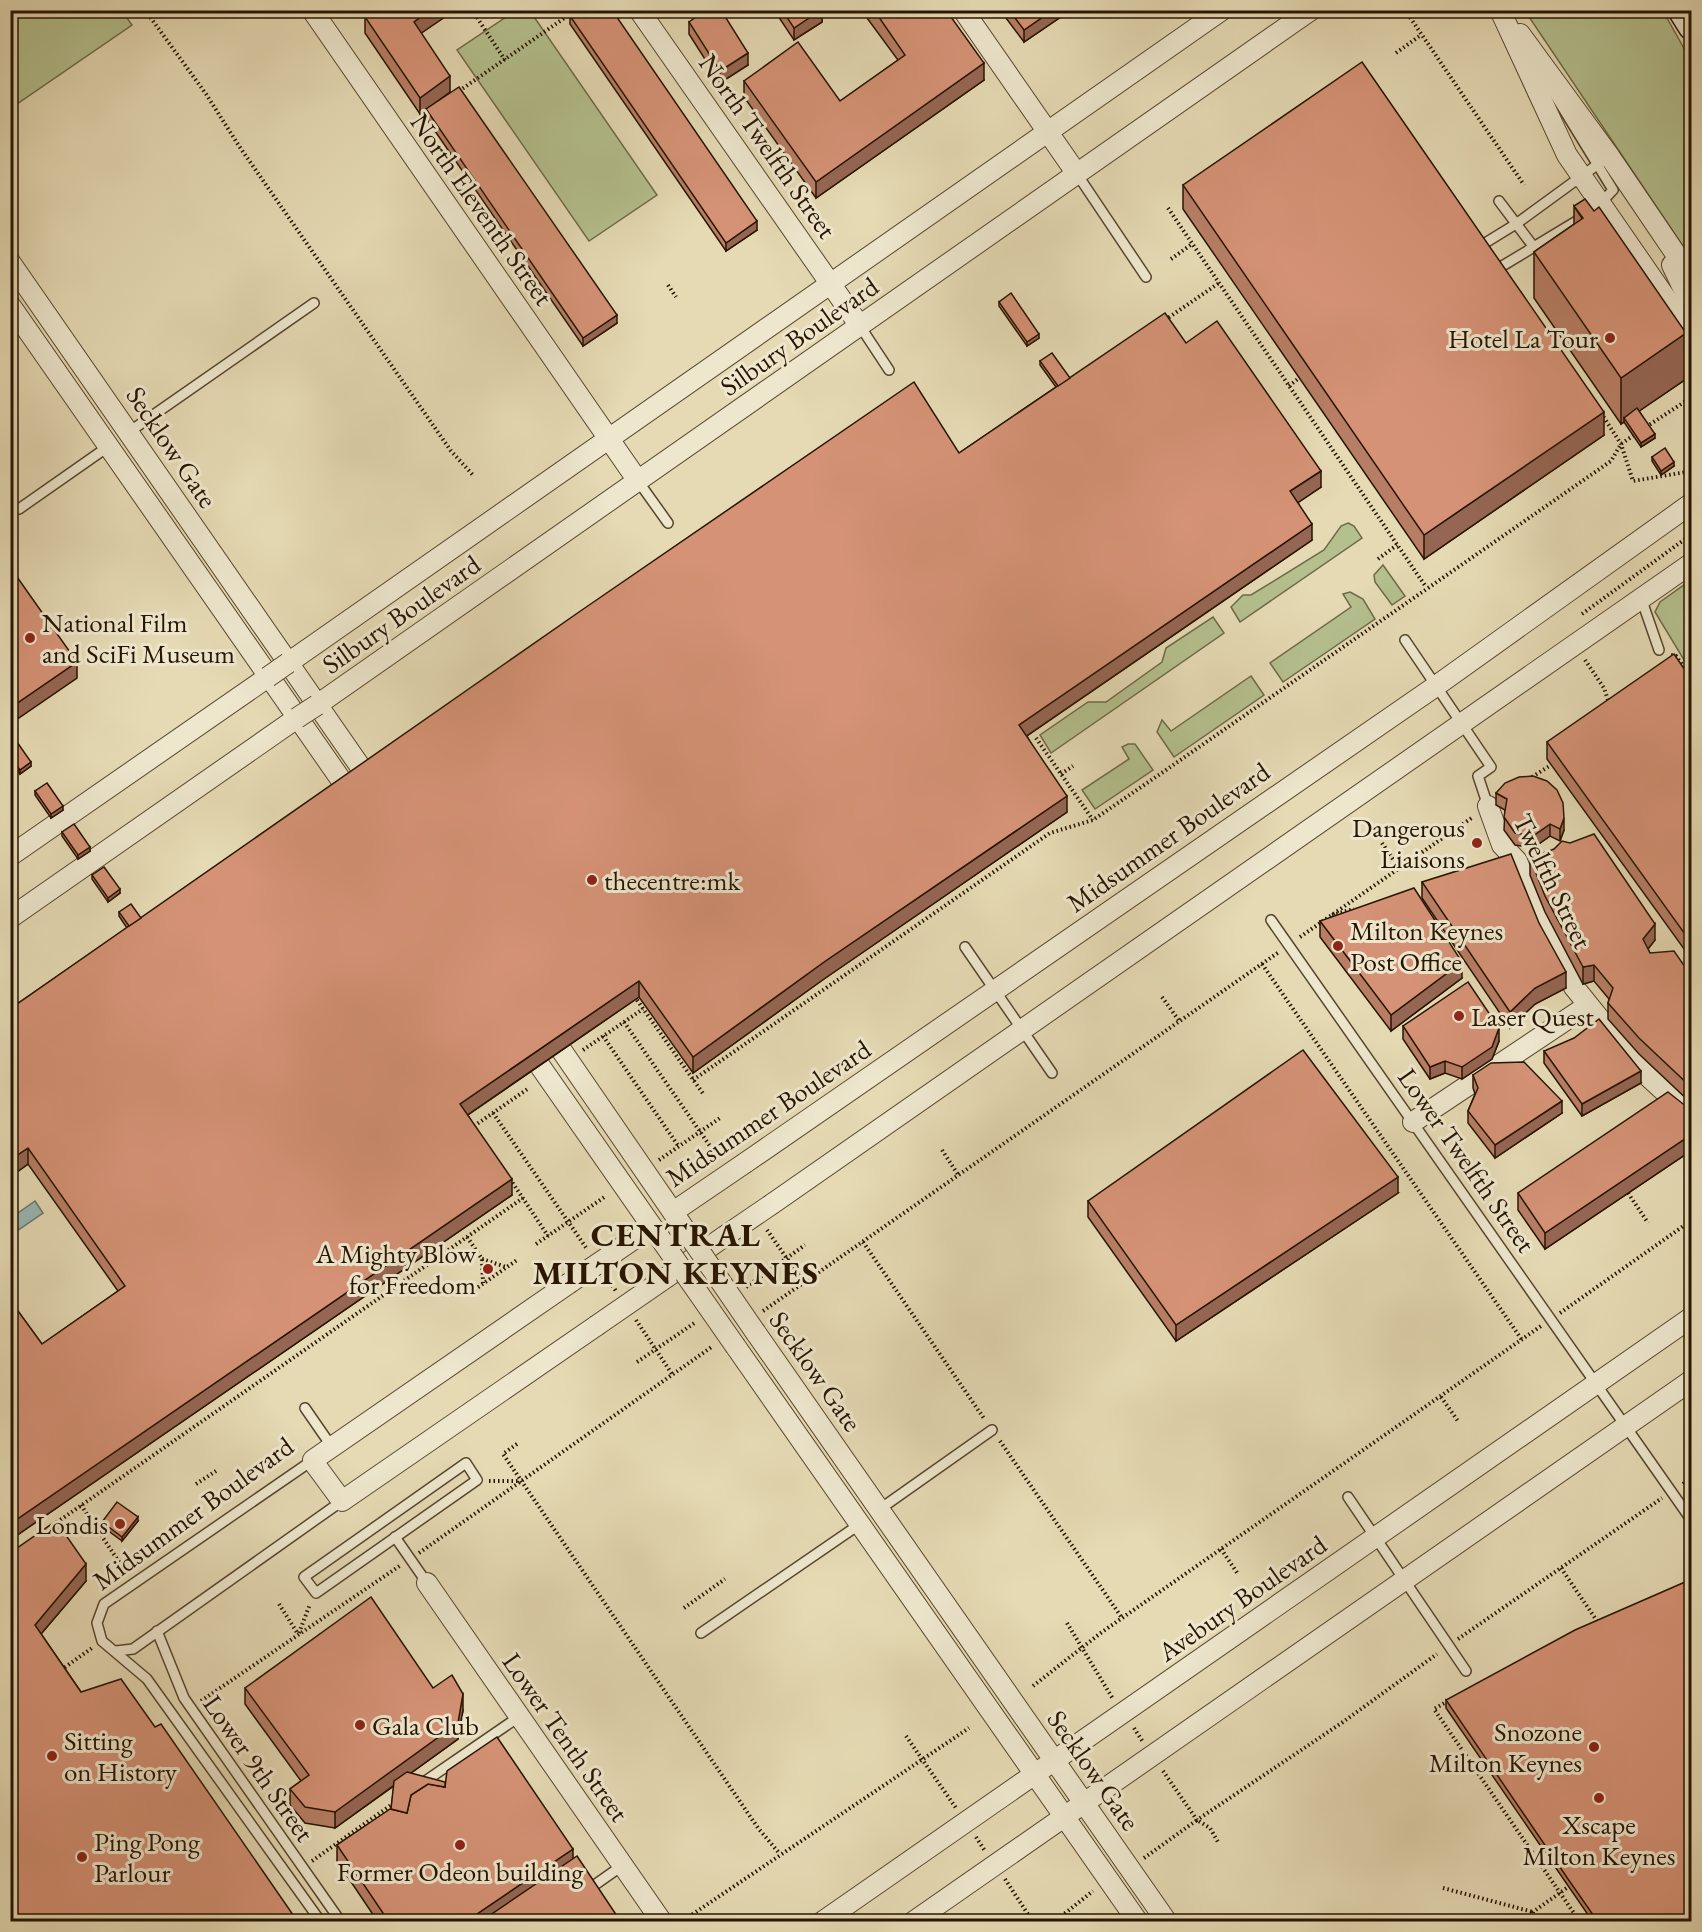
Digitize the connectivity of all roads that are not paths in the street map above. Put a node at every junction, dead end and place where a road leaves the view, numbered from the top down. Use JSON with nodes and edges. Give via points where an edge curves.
{"nodes":[{"id":1,"x":312,"y":10,"type":"edge"},
{"id":2,"x":639,"y":10,"type":"edge"},
{"id":3,"x":963,"y":10,"type":"edge"},
{"id":4,"x":1222,"y":10,"type":"edge"},
{"id":5,"x":1311,"y":10,"type":"edge"},
{"id":6,"x":1501,"y":10,"type":"edge"},
{"id":7,"x":1682,"y":10,"type":"edge"},
{"id":8,"x":1692,"y":26,"type":"edge"},
{"id":9,"x":1047,"y":133,"type":"junction"},
{"id":10,"x":1596,"y":166,"type":"junction"},
{"id":11,"x":1077,"y":174,"type":"junction"},
{"id":12,"x":1499,"y":201,"type":"dead end"},
{"id":13,"x":1600,"y":204,"type":"junction"},
{"id":14,"x":1516,"y":224,"type":"junction"},
{"id":15,"x":1654,"y":224,"type":"junction"},
{"id":16,"x":1533,"y":246,"type":"junction"},
{"id":17,"x":1475,"y":249,"type":"edge"},
{"id":18,"x":10,"y":262,"type":"edge"},
{"id":19,"x":1491,"y":273,"type":"edge"},
{"id":20,"x":1146,"y":277,"type":"dead end"},
{"id":21,"x":1692,"y":278,"type":"edge"},
{"id":22,"x":831,"y":283,"type":"junction"},
{"id":23,"x":314,"y":303,"type":"dead end"},
{"id":24,"x":10,"y":304,"type":"edge"},
{"id":25,"x":1692,"y":307,"type":"edge"},
{"id":26,"x":860,"y":326,"type":"junction"},
{"id":27,"x":1692,"y":336,"type":"edge"},
{"id":28,"x":889,"y":370,"type":"dead end"},
{"id":29,"x":129,"y":432,"type":"junction"},
{"id":30,"x":609,"y":438,"type":"junction"},
{"id":31,"x":109,"y":446,"type":"junction"},
{"id":32,"x":638,"y":481,"type":"junction"},
{"id":33,"x":1692,"y":503,"type":"edge"},
{"id":34,"x":19,"y":509,"type":"dead end"},
{"id":35,"x":668,"y":523,"type":"dead end"},
{"id":36,"x":1692,"y":563,"type":"edge"},
{"id":37,"x":1641,"y":598,"type":"junction"},
{"id":38,"x":1405,"y":640,"type":"dead end"},
{"id":39,"x":1659,"y":650,"type":"road end"},
{"id":40,"x":288,"y":663,"type":"junction"},
{"id":41,"x":268,"y":676,"type":"junction"},
{"id":42,"x":1436,"y":686,"type":"junction"},
{"id":43,"x":317,"y":705,"type":"junction"},
{"id":44,"x":297,"y":718,"type":"junction"},
{"id":45,"x":1461,"y":724,"type":"junction"},
{"id":46,"x":386,"y":803,"type":"edge"},
{"id":47,"x":1488,"y":806,"type":"joint"},
{"id":48,"x":367,"y":817,"type":"edge"},
{"id":49,"x":10,"y":856,"type":"edge"},
{"id":50,"x":10,"y":918,"type":"edge"},
{"id":51,"x":1271,"y":920,"type":"dead end"},
{"id":52,"x":965,"y":947,"type":"dead end"},
{"id":53,"x":995,"y":990,"type":"junction"},
{"id":54,"x":1587,"y":1006,"type":"junction"},
{"id":55,"x":1023,"y":1030,"type":"junction"},
{"id":56,"x":548,"y":1032,"type":"edge"},
{"id":57,"x":526,"y":1046,"type":"edge"},
{"id":58,"x":1052,"y":1073,"type":"dead end"},
{"id":59,"x":1692,"y":1117,"type":"edge"},
{"id":60,"x":1413,"y":1122,"type":"junction"},
{"id":61,"x":673,"y":1212,"type":"junction"},
{"id":62,"x":652,"y":1226,"type":"junction"},
{"id":63,"x":701,"y":1253,"type":"junction"},
{"id":64,"x":680,"y":1268,"type":"junction"},
{"id":65,"x":1692,"y":1317,"type":"edge"},
{"id":66,"x":1692,"y":1380,"type":"edge"},
{"id":67,"x":1597,"y":1384,"type":"junction"},
{"id":68,"x":305,"y":1408,"type":"dead end"},
{"id":69,"x":1626,"y":1426,"type":"junction"},
{"id":70,"x":992,"y":1430,"type":"road end"},
{"id":71,"x":332,"y":1447,"type":"junction"},
{"id":72,"x":313,"y":1460,"type":"junction"},
{"id":73,"x":1348,"y":1497,"type":"dead end"},
{"id":74,"x":342,"y":1501,"type":"junction"},
{"id":75,"x":880,"y":1509,"type":"junction"},
{"id":76,"x":1690,"y":1519,"type":"edge"},
{"id":77,"x":861,"y":1523,"type":"junction"},
{"id":78,"x":395,"y":1537,"type":"junction"},
{"id":79,"x":1376,"y":1538,"type":"junction"},
{"id":80,"x":1404,"y":1579,"type":"junction"},
{"id":81,"x":427,"y":1582,"type":"joint"},
{"id":82,"x":157,"y":1631,"type":"junction"},
{"id":83,"x":701,"y":1633,"type":"dead end"},
{"id":84,"x":116,"y":1651,"type":"junction"},
{"id":85,"x":1466,"y":1671,"type":"dead end"},
{"id":86,"x":519,"y":1716,"type":"junction"},
{"id":87,"x":1054,"y":1761,"type":"junction"},
{"id":88,"x":1034,"y":1774,"type":"junction"},
{"id":89,"x":424,"y":1782,"type":"edge"},
{"id":90,"x":1084,"y":1804,"type":"junction"},
{"id":91,"x":1065,"y":1817,"type":"junction"},
{"id":92,"x":623,"y":1865,"type":"junction"},
{"id":93,"x":589,"y":1889,"type":"edge"},
{"id":94,"x":321,"y":1922,"type":"edge"},
{"id":95,"x":341,"y":1922,"type":"edge"},
{"id":96,"x":662,"y":1922,"type":"edge"},
{"id":97,"x":822,"y":1922,"type":"edge"},
{"id":98,"x":914,"y":1922,"type":"edge"},
{"id":99,"x":1138,"y":1922,"type":"edge"},
{"id":100,"x":1167,"y":1922,"type":"edge"}],
"edges":[{"from":1,"to":30,"type":"street","name":"North Eleventh Street"},
{"from":2,"to":22,"type":"street","name":"North Twelfth Street"},
{"from":3,"to":9,"type":"street"},
{"from":4,"to":9,"type":"street","name":"Silbury Boulevard"},
{"from":5,"to":11,"type":"street","name":"Silbury Boulevard"},
{"from":6,"to":10,"type":"street","via":[[1539,60]]},
{"from":6,"to":10,"type":"street","via":[[1567,155]]},
{"from":7,"to":8,"type":"main road"},
{"from":9,"to":11,"type":"street"},
{"from":9,"to":22,"type":"street","name":"Silbury Boulevard"},
{"from":10,"to":13,"type":"street"},
{"from":10,"to":14,"type":"lane"},
{"from":10,"to":15,"type":"street"},
{"from":11,"to":20,"type":"lane"},
{"from":11,"to":26,"type":"street","name":"Silbury Boulevard"},
{"from":12,"to":14,"type":"lane"},
{"from":13,"to":16,"type":"lane"},
{"from":13,"to":27,"type":"street"},
{"from":14,"to":16,"type":"lane"},
{"from":14,"to":17,"type":"lane"},
{"from":15,"to":21,"type":"street"},
{"from":15,"to":25,"type":"street"},
{"from":16,"to":19,"type":"lane"},
{"from":18,"to":29,"type":"street","name":"Secklow Gate"},
{"from":22,"to":26,"type":"street","name":"North Twelfth Street"},
{"from":22,"to":30,"type":"street","name":"Silbury Boulevard"},
{"from":23,"to":29,"type":"lane"},
{"from":24,"to":31,"type":"street","name":"Secklow Gate"},
{"from":26,"to":28,"type":"lane"},
{"from":26,"to":32,"type":"street","name":"Silbury Boulevard"},
{"from":29,"to":40,"type":"street","name":"Secklow Gate"},
{"from":30,"to":32,"type":"street","name":"North Eleventh Street"},
{"from":30,"to":40,"type":"street","name":"Silbury Boulevard"},
{"from":31,"to":34,"type":"lane"},
{"from":31,"to":41,"type":"street","name":"Secklow Gate"},
{"from":32,"to":35,"type":"lane"},
{"from":32,"to":43,"type":"street","name":"Silbury Boulevard"},
{"from":33,"to":42,"type":"street","name":"Midsummer Boulevard"},
{"from":36,"to":37,"type":"street"},
{"from":37,"to":39,"type":"lane"},
{"from":37,"to":45,"type":"street"},
{"from":38,"to":42,"type":"lane"},
{"from":40,"to":41,"type":"street","name":"Silbury Boulevard","bridge":true},
{"from":40,"to":43,"type":"street","name":"Secklow Gate"},
{"from":41,"to":44,"type":"street","name":"Secklow Gate"},
{"from":41,"to":49,"type":"street"},
{"from":42,"to":45,"type":"lane"},
{"from":42,"to":53,"type":"street","name":"Midsummer Boulevard"},
{"from":43,"to":44,"type":"street","name":"Silbury Boulevard","bridge":true},
{"from":43,"to":46,"type":"street"},
{"from":44,"to":48,"type":"street"},
{"from":44,"to":50,"type":"street"},
{"from":45,"to":47,"type":"lane","name":"Twelfth Street","via":[[1491,767],[1478,776]]},
{"from":45,"to":55,"type":"street"},
{"from":47,"to":54,"type":"street","name":"Twelfth Street","via":[[1502,845],[1516,861],[1549,940]]},
{"from":51,"to":60,"type":"lane","name":"Lower Twelfth Street"},
{"from":52,"to":53,"type":"lane"},
{"from":53,"to":55,"type":"lane"},
{"from":53,"to":61,"type":"street","name":"Midsummer Boulevard","bridge":true},
{"from":54,"to":59,"type":"street","name":"Twelfth Street","via":[[1641,1070]]},
{"from":54,"to":60,"type":"street"},
{"from":55,"to":58,"type":"lane"},
{"from":55,"to":63,"type":"street","bridge":true},
{"from":56,"to":61,"type":"street","name":"Secklow Gate","bridge":true},
{"from":57,"to":62,"type":"street","bridge":true},
{"from":60,"to":67,"type":"lane","name":"Lower Twelfth Street"},
{"from":61,"to":62,"type":"street","name":"Midsummer Boulevard"},
{"from":61,"to":63,"type":"street","name":"Secklow Gate","bridge":true},
{"from":62,"to":64,"type":"street","name":"Secklow Gate","bridge":true},
{"from":62,"to":71,"type":"street","name":"Midsummer Boulevard","bridge":true},
{"from":63,"to":64,"type":"street"},
{"from":63,"to":75,"type":"street","name":"Secklow Gate","bridge":true},
{"from":64,"to":74,"type":"street","bridge":true},
{"from":64,"to":77,"type":"street","name":"Secklow Gate","bridge":true},
{"from":65,"to":67,"type":"street","name":"Avebury Boulevard"},
{"from":66,"to":69,"type":"street"},
{"from":67,"to":69,"type":"lane","name":"Lower Twelfth Street"},
{"from":67,"to":79,"type":"street","name":"Avebury Boulevard"},
{"from":68,"to":71,"type":"lane"},
{"from":69,"to":76,"type":"lane","name":"Lower Twelfth Street"},
{"from":69,"to":80,"type":"street"},
{"from":70,"to":75,"type":"lane"},
{"from":71,"to":72,"type":"street","name":"Midsummer Boulevard"},
{"from":72,"to":74,"type":"street"},
{"from":72,"to":84,"type":"lane","name":"Midsummer Boulevard","via":[[104,1604],[97,1623],[102,1641]]},
{"from":73,"to":79,"type":"lane"},
{"from":74,"to":82,"type":"lane"},
{"from":75,"to":87,"type":"street","name":"Secklow Gate"},
{"from":77,"to":83,"type":"lane"},
{"from":77,"to":88,"type":"street","name":"Secklow Gate"},
{"from":78,"to":78,"type":"lane","via":[[477,1480],[466,1463],[304,1577],[316,1593]]},
{"from":78,"to":81,"type":"lane"},
{"from":79,"to":80,"type":"lane"},
{"from":79,"to":87,"type":"street","name":"Avebury Boulevard"},
{"from":80,"to":85,"type":"lane"},
{"from":80,"to":90,"type":"street"},
{"from":81,"to":86,"type":"street","name":"Lower Tenth Street"},
{"from":82,"to":84,"type":"lane","via":[[133,1649]]},
{"from":82,"to":95,"type":"lane","name":"Lower 9th Street","via":[[190,1708]]},
{"from":84,"to":94,"type":"lane","name":"Lower 9th Street","via":[[147,1679],[176,1717]]},
{"from":86,"to":89,"type":"lane"},
{"from":86,"to":92,"type":"street","name":"Lower Tenth Street"},
{"from":87,"to":88,"type":"street","name":"Avebury Boulevard"},
{"from":87,"to":90,"type":"street","name":"Secklow Gate"},
{"from":88,"to":91,"type":"street","name":"Secklow Gate"},
{"from":88,"to":97,"type":"street","name":"Avebury Boulevard"},
{"from":90,"to":91,"type":"street"},
{"from":90,"to":100,"type":"street","name":"Secklow Gate"},
{"from":91,"to":98,"type":"street"},
{"from":91,"to":99,"type":"street","name":"Secklow Gate"},
{"from":92,"to":93,"type":"lane"},
{"from":92,"to":96,"type":"street","name":"Lower Tenth Street"}]}
